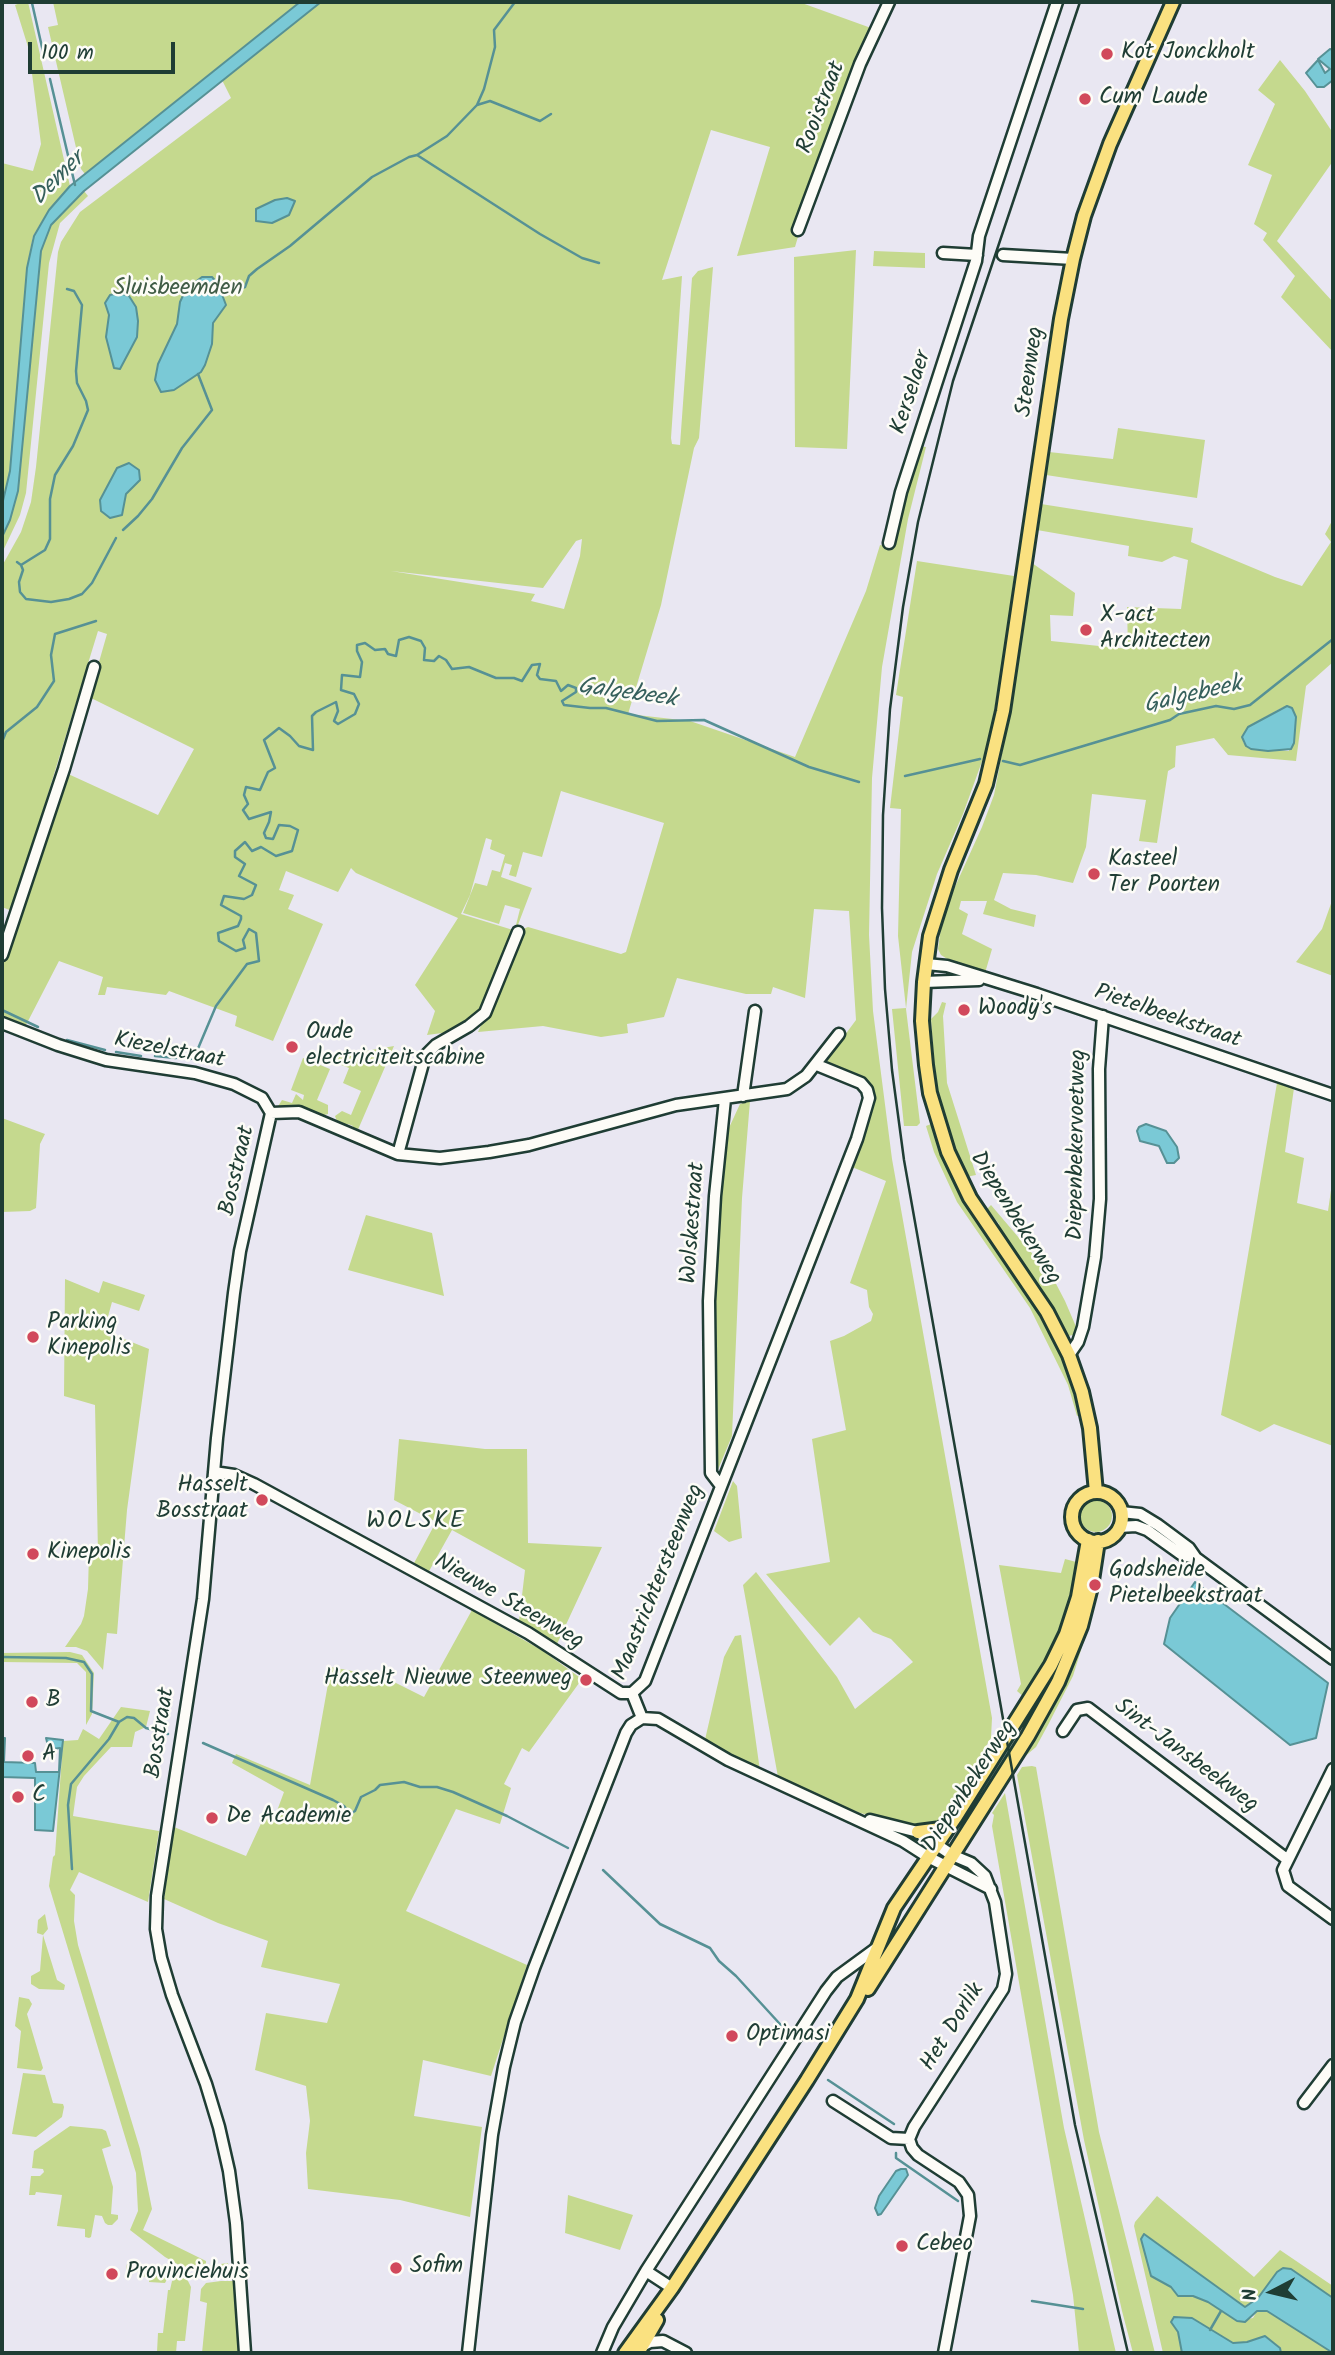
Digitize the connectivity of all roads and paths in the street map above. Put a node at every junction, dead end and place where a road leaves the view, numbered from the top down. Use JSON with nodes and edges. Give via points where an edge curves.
{"nodes":[{"id":1,"x":889,"y":2,"type":"edge"},
{"id":2,"x":1057,"y":2,"type":"edge"},
{"id":3,"x":1173,"y":2,"type":"edge"},
{"id":4,"x":798,"y":230,"type":"dead end"},
{"id":5,"x":943,"y":253,"type":"dead end"},
{"id":6,"x":977,"y":255,"type":"junction"},
{"id":7,"x":1003,"y":255,"type":"dead end"},
{"id":8,"x":1073,"y":259,"type":"junction"},
{"id":9,"x":889,"y":543,"type":"dead end"},
{"id":10,"x":94,"y":667,"type":"dead end"},
{"id":11,"x":992,"y":764,"type":"joint"},
{"id":12,"x":518,"y":932,"type":"dead end"},
{"id":13,"x":2,"y":954,"type":"edge"},
{"id":14,"x":926,"y":964,"type":"junction"},
{"id":15,"x":987,"y":980,"type":"junction"},
{"id":16,"x":924,"y":982,"type":"junction"},
{"id":17,"x":755,"y":1011,"type":"dead end"},
{"id":18,"x":1103,"y":1016,"type":"junction"},
{"id":19,"x":2,"y":1023,"type":"edge"},
{"id":20,"x":839,"y":1034,"type":"dead end"},
{"id":21,"x":817,"y":1065,"type":"junction"},
{"id":22,"x":1333,"y":1095,"type":"edge"},
{"id":23,"x":743,"y":1096,"type":"junction"},
{"id":24,"x":725,"y":1099,"type":"junction"},
{"id":25,"x":271,"y":1113,"type":"junction"},
{"id":26,"x":398,"y":1154,"type":"junction"},
{"id":27,"x":1069,"y":1355,"type":"junction"},
{"id":28,"x":214,"y":1472,"type":"junction"},
{"id":29,"x":720,"y":1486,"type":"junction"},
{"id":30,"x":1096,"y":1492,"type":"junction"},
{"id":31,"x":1121,"y":1512,"type":"junction"},
{"id":32,"x":1119,"y":1527,"type":"junction"},
{"id":33,"x":1093,"y":1541,"type":"junction"},
{"id":34,"x":1196,"y":1558,"type":"junction"},
{"id":35,"x":1333,"y":1659,"type":"edge"},
{"id":36,"x":632,"y":1693,"type":"junction"},
{"id":37,"x":642,"y":1718,"type":"junction"},
{"id":38,"x":1063,"y":1731,"type":"dead end"},
{"id":39,"x":1333,"y":1769,"type":"edge"},
{"id":40,"x":854,"y":1816,"type":"junction"},
{"id":41,"x":955,"y":1818,"type":"junction"},
{"id":42,"x":918,"y":1832,"type":"junction"},
{"id":43,"x":937,"y":1845,"type":"junction"},
{"id":44,"x":928,"y":1857,"type":"junction"},
{"id":45,"x":1288,"y":1860,"type":"junction"},
{"id":46,"x":948,"y":1861,"type":"junction"},
{"id":47,"x":1333,"y":1919,"type":"edge"},
{"id":48,"x":878,"y":1947,"type":"junction"},
{"id":49,"x":857,"y":1999,"type":"junction"},
{"id":50,"x":1333,"y":2065,"type":"edge"},
{"id":51,"x":833,"y":2101,"type":"dead end"},
{"id":52,"x":1304,"y":2103,"type":"dead end"},
{"id":53,"x":909,"y":2139,"type":"junction"},
{"id":54,"x":646,"y":2271,"type":"junction"},
{"id":55,"x":673,"y":2288,"type":"junction"},
{"id":56,"x":640,"y":2350,"type":"edge"},
{"id":57,"x":245,"y":2353,"type":"edge"},
{"id":58,"x":468,"y":2353,"type":"edge"},
{"id":59,"x":602,"y":2353,"type":"edge"},
{"id":60,"x":625,"y":2353,"type":"edge"},
{"id":61,"x":686,"y":2353,"type":"edge"},
{"id":62,"x":944,"y":2353,"type":"edge"}],
"edges":[{"from":1,"to":4,"type":"street","name":"Rooistraat","via":[[856,74]]},
{"from":2,"to":6,"type":"street","name":"Kerselaer","via":[[979,236]]},
{"from":3,"to":8,"type":"main road","name":"Steenweg","via":[[1110,144]]},
{"from":5,"to":6,"type":"street"},
{"from":6,"to":9,"type":"street","name":"Kerselaer"},
{"from":7,"to":8,"type":"street"},
{"from":8,"to":11,"type":"main road","name":"Steenweg"},
{"from":10,"to":13,"type":"street"},
{"from":11,"to":14,"type":"main road","name":"Diepenbekerweg","via":[[951,870]]},
{"from":12,"to":26,"type":"street","via":[[485,1013],[425,1056]]},
{"from":14,"to":15,"type":"street","name":"Pietelbeekstraat","via":[[947,965]]},
{"from":14,"to":16,"type":"main road","name":"Diepenbekerweg"},
{"from":15,"to":16,"type":"street","name":"Pietelbeekstraat"},
{"from":15,"to":18,"type":"street","name":"Pietelbeekstraat"},
{"from":16,"to":27,"type":"main road","name":"Diepenbekerweg","via":[[926,1065],[948,1152],[970,1199],[1047,1312]]},
{"from":17,"to":23,"type":"street"},
{"from":18,"to":22,"type":"street","name":"Pietelbeekstraat"},
{"from":18,"to":27,"type":"street","name":"Diepenbekervoetweg","via":[[1096,1256],[1083,1327]]},
{"from":19,"to":25,"type":"street","name":"Kiezelstraat","via":[[106,1060],[175,1069],[234,1084],[262,1098]]},
{"from":20,"to":21,"type":"street"},
{"from":21,"to":23,"type":"street","via":[[787,1089]]},
{"from":21,"to":29,"type":"street","name":"Maastrichtersteenweg","via":[[861,1083],[869,1098]]},
{"from":23,"to":24,"type":"street"},
{"from":24,"to":26,"type":"street","via":[[676,1105],[489,1152],[440,1158]]},
{"from":24,"to":29,"type":"street","name":"Wolskestraat","via":[[709,1301],[710,1473]]},
{"from":25,"to":26,"type":"street","via":[[299,1112]]},
{"from":25,"to":28,"type":"street","name":"Bosstraat","via":[[234,1293]]},
{"from":27,"to":30,"type":"main road","name":"Diepenbekerweg","via":[[1090,1427]]},
{"from":28,"to":36,"type":"street","name":"Nieuwe Steenweg","via":[[254,1484],[528,1633],[621,1693]]},
{"from":28,"to":57,"type":"street","name":"Bosstraat","via":[[203,1599],[160,1869],[156,1929],[172,1995],[206,2084],[229,2171]]},
{"from":29,"to":36,"type":"street","name":"Maastrichtersteenweg","via":[[645,1681]]},
{"from":30,"to":31,"type":"main road","via":[[1112,1497]]},
{"from":30,"to":33,"type":"main road","via":[[1077,1500],[1072,1514],[1074,1529]]},
{"from":31,"to":32,"type":"main road"},
{"from":31,"to":34,"type":"street","via":[[1140,1514],[1158,1525]]},
{"from":32,"to":33,"type":"main road","via":[[1108,1539]]},
{"from":32,"to":34,"type":"street","via":[[1136,1526],[1154,1533],[1182,1555]]},
{"from":33,"to":41,"type":"main road","name":"Diepenbekerweg","via":[[1066,1634],[1051,1665]]},
{"from":33,"to":46,"type":"main road","name":"Diepenbekerweg","via":[[1091,1587],[1058,1682]]},
{"from":34,"to":35,"type":"street"},
{"from":36,"to":37,"type":"street","name":"Maastrichtersteenweg"},
{"from":37,"to":40,"type":"street","via":[[658,1719],[766,1779]]},
{"from":37,"to":58,"type":"street","name":"Maastrichtersteenweg","via":[[626,1733],[515,2022],[492,2135]]},
{"from":38,"to":45,"type":"street","name":"Sint-Jansbeekweg","via":[[1077,1710],[1088,1708]]},
{"from":39,"to":45,"type":"street"},
{"from":40,"to":42,"type":"street"},
{"from":40,"to":44,"type":"street"},
{"from":41,"to":42,"type":"main road","via":[[941,1829]]},
{"from":41,"to":43,"type":"main road","name":"Diepenbekerweg"},
{"from":42,"to":43,"type":"street"},
{"from":43,"to":44,"type":"main road","name":"Diepenbekerweg"},
{"from":43,"to":46,"type":"street","name":"Het Dorlik"},
{"from":44,"to":46,"type":"street","name":"Het Dorlik"},
{"from":44,"to":48,"type":"main road","name":"Diepenbekerweg","via":[[894,1909]]},
{"from":45,"to":47,"type":"street","via":[[1283,1870],[1289,1886]]},
{"from":46,"to":49,"type":"main road","name":"Diepenbekerweg"},
{"from":46,"to":53,"type":"street","name":"Het Dorlik","via":[[991,1889],[1006,1974],[1003,1989]]},
{"from":48,"to":49,"type":"main road","name":"Diepenbekerweg"},
{"from":48,"to":54,"type":"street","via":[[837,1976],[826,1991]]},
{"from":49,"to":55,"type":"main road","name":"Diepenbekerweg"},
{"from":50,"to":52,"type":"street"},
{"from":51,"to":53,"type":"street","via":[[891,2138]]},
{"from":53,"to":62,"type":"street","via":[[918,2155],[959,2182],[968,2196],[970,2216]]},
{"from":54,"to":55,"type":"street"},
{"from":54,"to":59,"type":"street"},
{"from":55,"to":56,"type":"main road","name":"Diepenbekerweg"},
{"from":55,"to":60,"type":"main road","name":"Diepenbekerweg"},
{"from":56,"to":61,"type":"street","via":[[650,2342],[663,2341]]}]}
